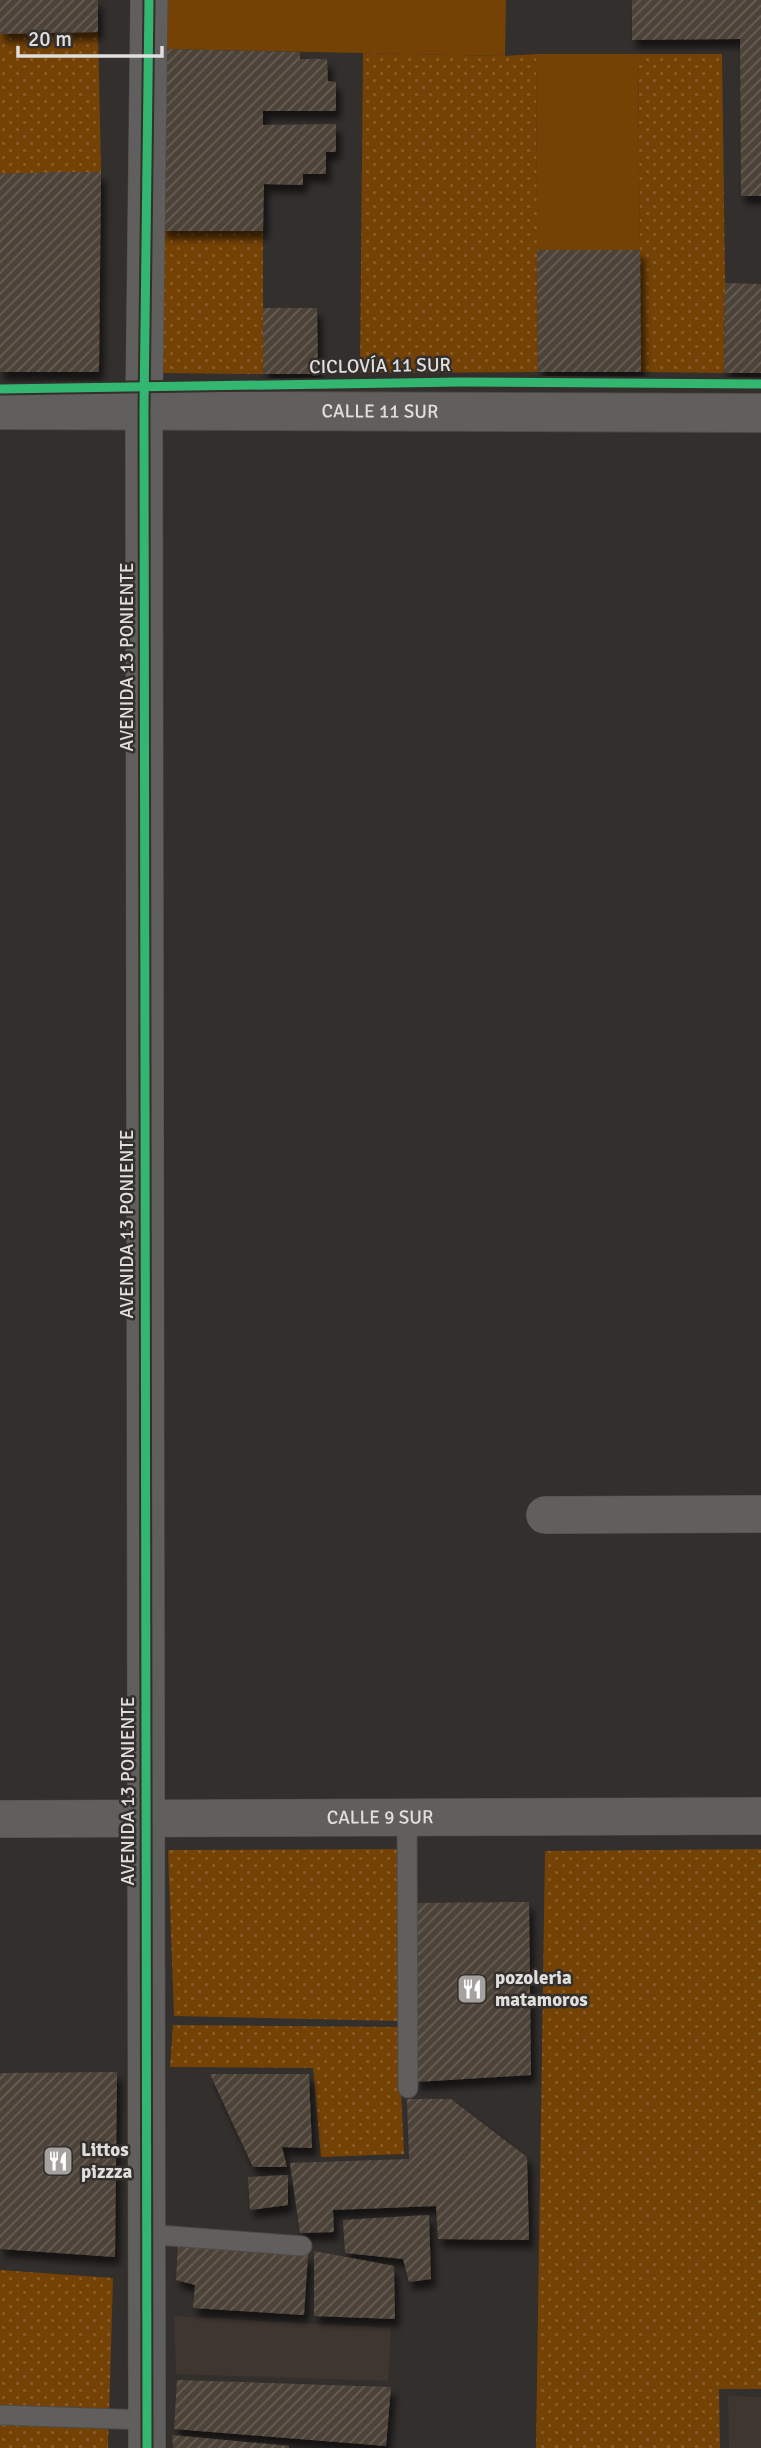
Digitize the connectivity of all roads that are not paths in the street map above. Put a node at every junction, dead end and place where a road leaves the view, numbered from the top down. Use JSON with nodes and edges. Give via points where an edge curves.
{"nodes":[{"id":1,"x":149,"y":0,"type":"edge"},
{"id":2,"x":144,"y":409,"type":"junction"},
{"id":3,"x":0,"y":410,"type":"edge"},
{"id":4,"x":761,"y":413,"type":"edge"},
{"id":5,"x":761,"y":1514,"type":"edge"},
{"id":6,"x":545,"y":1515,"type":"dead end"},
{"id":7,"x":761,"y":1816,"type":"edge"},
{"id":8,"x":407,"y":1818,"type":"junction"},
{"id":9,"x":0,"y":1819,"type":"edge"},
{"id":10,"x":145,"y":1819,"type":"junction"},
{"id":11,"x":408,"y":2088,"type":"dead end"},
{"id":12,"x":145,"y":2234,"type":"junction"},
{"id":13,"x":302,"y":2246,"type":"dead end"},
{"id":14,"x":0,"y":2415,"type":"edge"},
{"id":15,"x":147,"y":2434,"type":"edge"}],
"edges":[{"from":1,"to":2,"type":"street","name":"AVENIDA 13 PONIENTE"},
{"from":2,"to":3,"type":"street","name":"CALLE 11 SUR"},
{"from":2,"to":4,"type":"street","name":"CALLE 11 SUR"},
{"from":2,"to":10,"type":"street","name":"AVENIDA 13 PONIENTE"},
{"from":5,"to":6,"type":"street"},
{"from":7,"to":8,"type":"street","name":"CALLE 9 SUR"},
{"from":8,"to":10,"type":"street","name":"CALLE 9 SUR"},
{"from":8,"to":11,"type":"lane"},
{"from":9,"to":10,"type":"street","name":"CALLE 9 SUR"},
{"from":10,"to":12,"type":"street","name":"AVENIDA 13 PONIENTE"},
{"from":12,"to":13,"type":"lane"},
{"from":12,"to":15,"type":"street","name":"AVENIDA 13 PONIENTE"},
{"from":14,"to":15,"type":"lane"}]}
